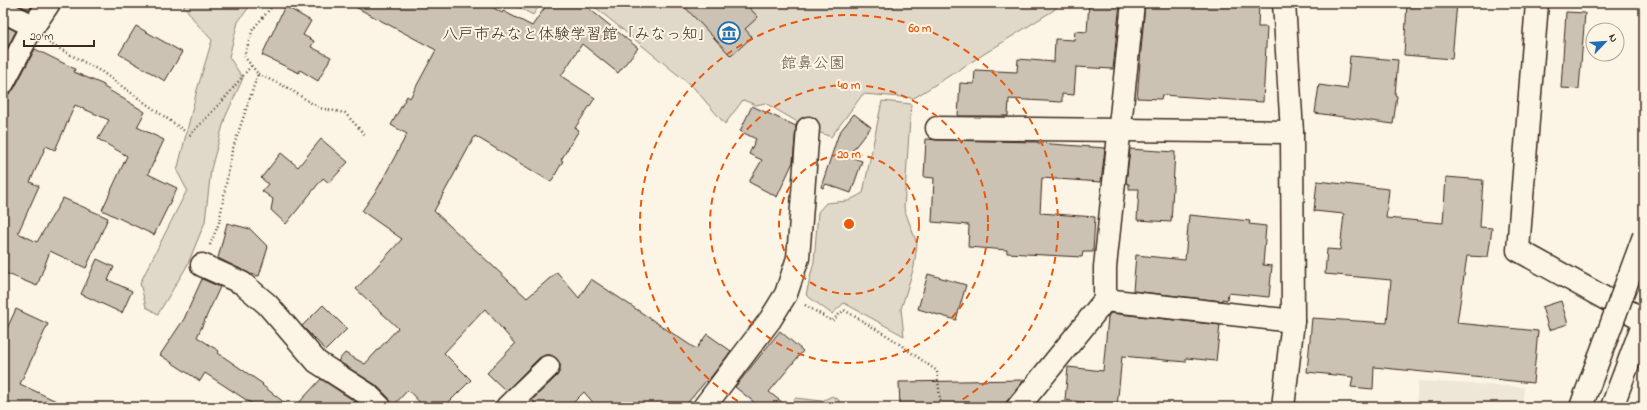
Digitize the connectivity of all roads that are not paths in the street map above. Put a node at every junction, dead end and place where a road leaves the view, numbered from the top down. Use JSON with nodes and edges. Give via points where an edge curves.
{"nodes":[{"id":1,"x":49,"y":3,"type":"edge"},
{"id":2,"x":1133,"y":3,"type":"edge"},
{"id":3,"x":1284,"y":3,"type":"edge"},
{"id":4,"x":1537,"y":3,"type":"edge"},
{"id":5,"x":3,"y":11,"type":"edge"},
{"id":6,"x":31,"y":29,"type":"junction"},
{"id":7,"x":3,"y":84,"type":"edge"},
{"id":8,"x":808,"y":128,"type":"dead end"},
{"id":9,"x":937,"y":128,"type":"dead end"},
{"id":10,"x":1120,"y":129,"type":"junction"},
{"id":11,"x":1292,"y":132,"type":"junction"},
{"id":12,"x":1644,"y":236,"type":"edge"},
{"id":13,"x":202,"y":265,"type":"road end"},
{"id":14,"x":1105,"y":300,"type":"junction"},
{"id":15,"x":1644,"y":320,"type":"edge"},
{"id":16,"x":1293,"y":321,"type":"junction"},
{"id":17,"x":548,"y":367,"type":"dead end"},
{"id":18,"x":380,"y":407,"type":"edge"},
{"id":19,"x":507,"y":407,"type":"edge"},
{"id":20,"x":704,"y":407,"type":"edge"},
{"id":21,"x":1018,"y":407,"type":"edge"},
{"id":22,"x":1283,"y":407,"type":"edge"},
{"id":23,"x":1581,"y":407,"type":"edge"},
{"id":24,"x":1612,"y":407,"type":"edge"}],
"edges":[{"from":1,"to":6,"type":"street"},
{"from":2,"to":10,"type":"street"},
{"from":3,"to":11,"type":"street"},
{"from":4,"to":15,"type":"street","via":[[1518,250]]},
{"from":5,"to":6,"type":"street"},
{"from":6,"to":7,"type":"street"},
{"from":8,"to":20,"type":"street","via":[[798,258],[786,294],[770,320]]},
{"from":9,"to":10,"type":"street"},
{"from":10,"to":11,"type":"street"},
{"from":10,"to":14,"type":"street","via":[[1105,267]]},
{"from":11,"to":16,"type":"street"},
{"from":12,"to":23,"type":"street","bridge":true},
{"from":13,"to":18,"type":"street","via":[[242,284],[267,304],[317,362],[366,394]]},
{"from":14,"to":16,"type":"street"},
{"from":14,"to":21,"type":"street"},
{"from":15,"to":24,"type":"street"},
{"from":16,"to":22,"type":"street"},
{"from":17,"to":19,"type":"street"}]}
